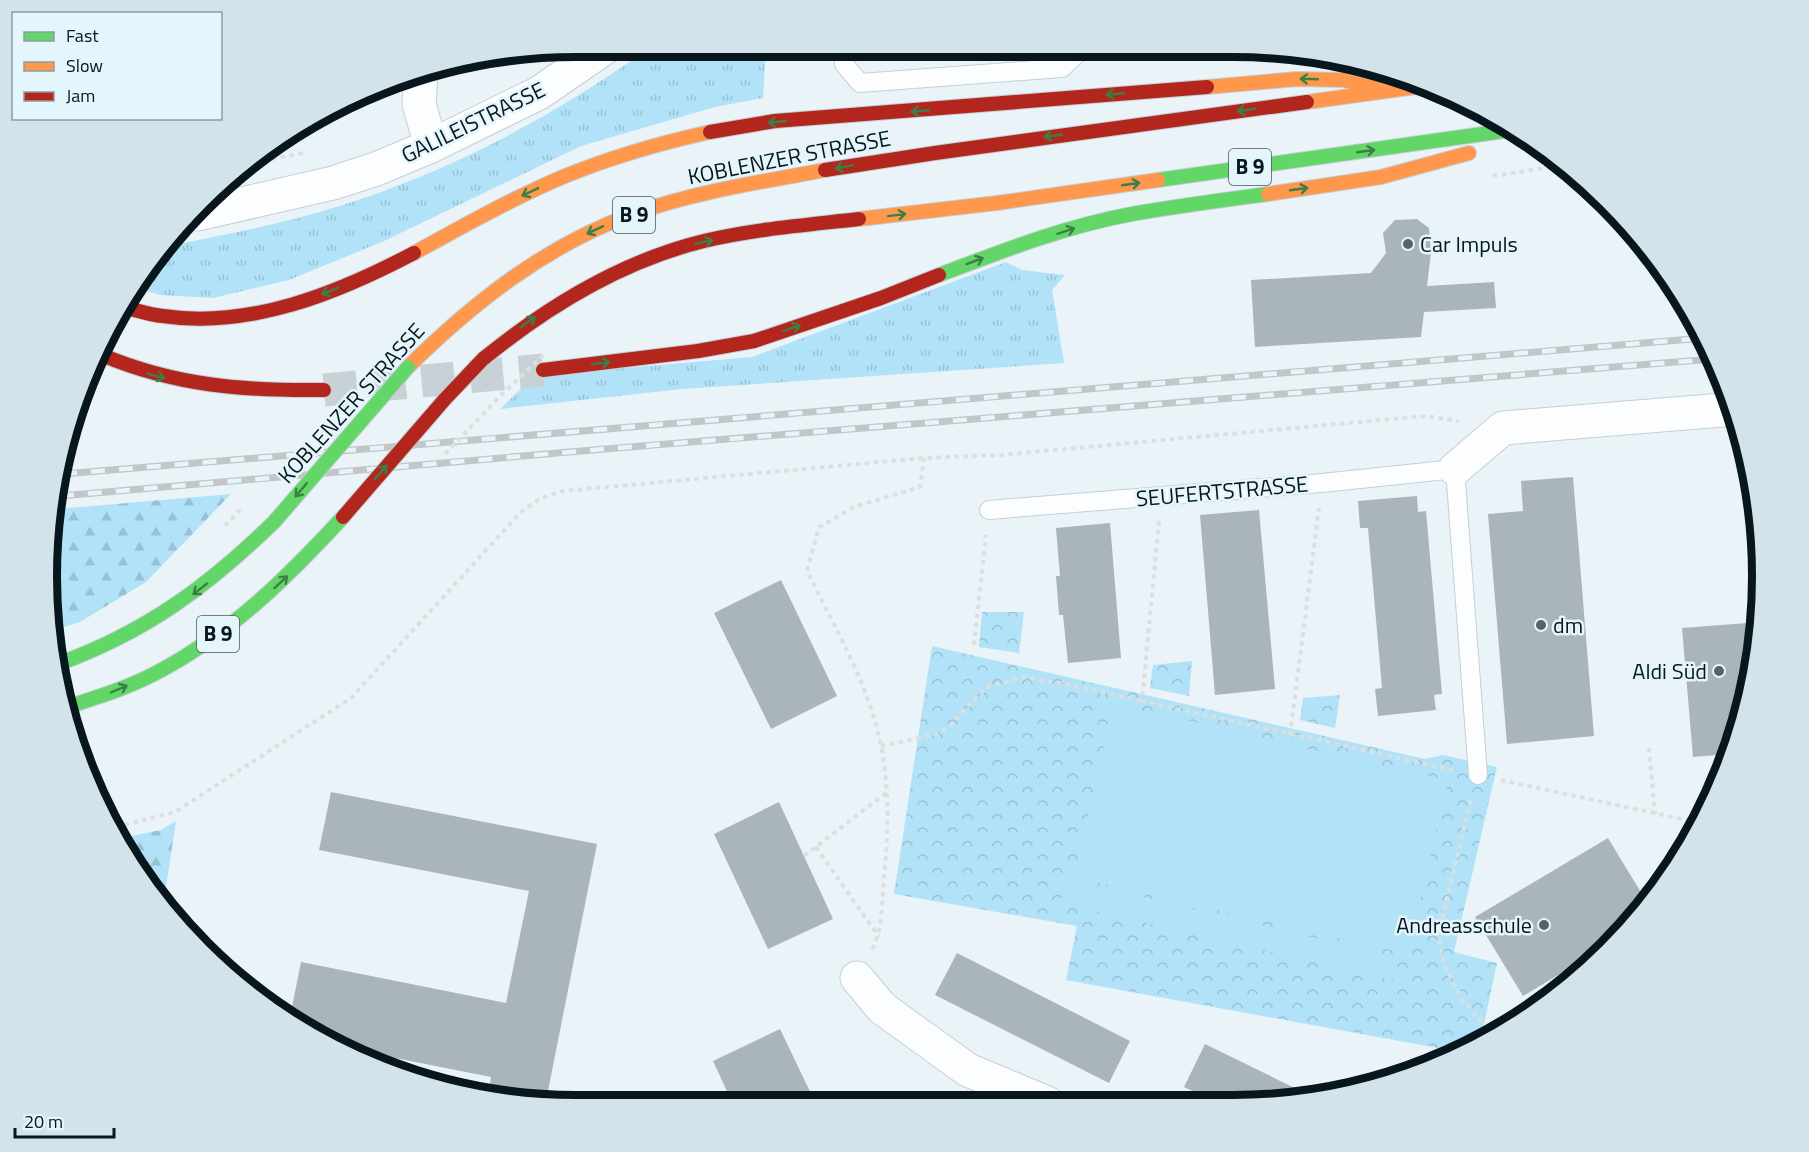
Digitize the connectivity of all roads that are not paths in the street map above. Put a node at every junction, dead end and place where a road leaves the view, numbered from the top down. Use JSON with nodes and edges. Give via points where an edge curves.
{"nodes":[{"id":1,"x":591,"y":57,"type":"edge"},
{"id":2,"x":844,"y":57,"type":"edge"},
{"id":3,"x":1074,"y":57,"type":"edge"},
{"id":4,"x":420,"y":82,"type":"edge"},
{"id":5,"x":1408,"y":88,"type":"edge"},
{"id":6,"x":1387,"y":91,"type":"junction"},
{"id":7,"x":1500,"y":131,"type":"edge"},
{"id":8,"x":1514,"y":140,"type":"edge"},
{"id":9,"x":430,"y":146,"type":"junction"},
{"id":10,"x":333,"y":183,"type":"junction"},
{"id":11,"x":237,"y":184,"type":"edge"},
{"id":12,"x":206,"y":212,"type":"edge"},
{"id":13,"x":131,"y":309,"type":"edge"},
{"id":14,"x":106,"y":357,"type":"edge"},
{"id":15,"x":543,"y":370,"type":"tunnel mouth"},
{"id":16,"x":324,"y":390,"type":"tunnel mouth"},
{"id":17,"x":1724,"y":410,"type":"edge"},
{"id":18,"x":1455,"y":470,"type":"junction"},
{"id":19,"x":988,"y":510,"type":"road end"},
{"id":20,"x":64,"y":662,"type":"edge"},
{"id":21,"x":74,"y":705,"type":"edge"},
{"id":22,"x":1478,"y":775,"type":"road end"},
{"id":23,"x":857,"y":978,"type":"road end"},
{"id":24,"x":1028,"y":1095,"type":"edge"}],
"edges":[{"from":1,"to":9,"type":"street","name":"GALILEISTRASSE","via":[[539,93]]},
{"from":2,"to":3,"type":"lane","via":[[844,64],[860,83],[1062,68]]},
{"from":4,"to":9,"type":"street","via":[[419,104]]},
{"from":5,"to":6,"type":"main road","name":"KOBLENZER STRASSE","number":"B 9"},
{"from":6,"to":13,"type":"main road","one_way":true,"via":[[1343,80],[1297,79],[774,122],[642,149],[593,165],[536,189],[384,267],[304,301],[238,316],[197,319]]},
{"from":6,"to":20,"type":"main road","name":"KOBLENZER STRASSE","number":"B 9","one_way":true,"bridge":true,"via":[[902,157],[678,199],[598,228],[532,263],[433,341],[274,522],[228,566],[157,619],[111,644]]},
{"from":21,"to":7,"type":"main road","number":"B 9","one_way":true,"bridge":true,"via":[[154,674],[192,652],[263,599],[343,517],[483,359],[559,301],[608,276],[698,243],[737,235],[990,204]]},
{"from":15,"to":8,"type":"main road","one_way":true,"via":[[754,341],[1010,248],[1092,223],[1381,177]]},
{"from":9,"to":10,"type":"street","name":"GALILEISTRASSE"},
{"from":10,"to":11,"type":"street","name":"GALILEISTRASSE","via":[[266,179]]},
{"from":10,"to":12,"type":"street","name":"GALILEISTRASSE"},
{"from":14,"to":16,"type":"main road","one_way":true,"via":[[174,381],[213,387]]},
{"from":17,"to":18,"type":"street","via":[[1503,428]]},
{"from":18,"to":19,"type":"lane","name":"SEUFERTSTRASSE"},
{"from":18,"to":22,"type":"lane"},
{"from":23,"to":24,"type":"street","via":[[882,1008],[968,1070]]}]}
